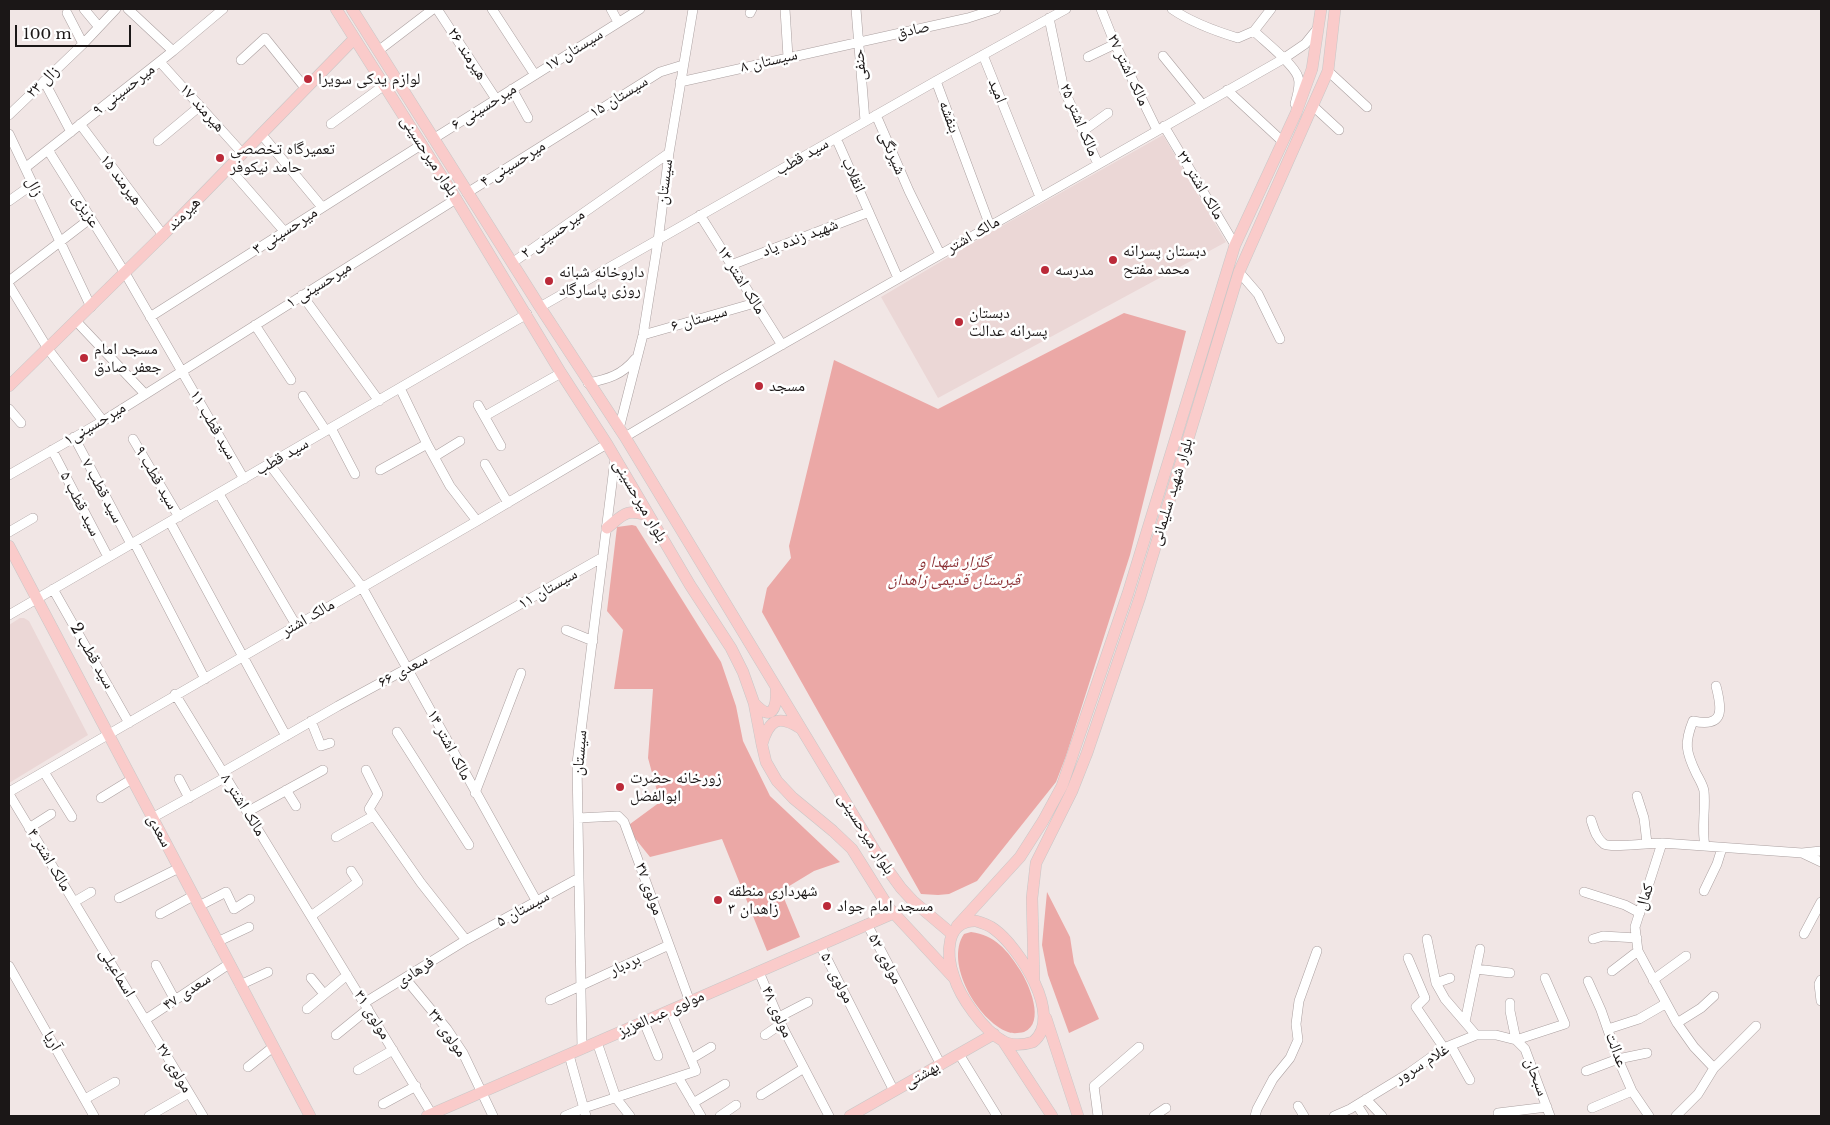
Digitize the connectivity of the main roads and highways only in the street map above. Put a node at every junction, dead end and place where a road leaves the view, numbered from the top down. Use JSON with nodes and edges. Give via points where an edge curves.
{"nodes":[{"id":1,"x":336,"y":9,"type":"edge"},
{"id":2,"x":1321,"y":9,"type":"edge"},
{"id":3,"x":1335,"y":9,"type":"edge"},
{"id":4,"x":356,"y":10,"type":"edge"},
{"id":5,"x":354,"y":38,"type":"junction"},
{"id":6,"x":491,"y":227,"type":"junction"},
{"id":7,"x":478,"y":234,"type":"junction"},
{"id":8,"x":10,"y":382,"type":"edge"},
{"id":9,"x":649,"y":516,"type":"junction"},
{"id":10,"x":607,"y":528,"type":"road end"},
{"id":11,"x":9,"y":546,"type":"edge"},
{"id":12,"x":776,"y":688,"type":"junction"},
{"id":13,"x":754,"y":703,"type":"junction"},
{"id":14,"x":801,"y":728,"type":"junction"},
{"id":15,"x":762,"y":746,"type":"junction"},
{"id":16,"x":894,"y":913,"type":"junction"},
{"id":17,"x":955,"y":930,"type":"junction"},
{"id":18,"x":954,"y":977,"type":"junction"},
{"id":19,"x":1034,"y":979,"type":"junction"},
{"id":20,"x":1044,"y":1013,"type":"junction"},
{"id":21,"x":999,"y":1038,"type":"junction"},
{"id":22,"x":310,"y":1116,"type":"edge"},
{"id":23,"x":431,"y":1116,"type":"edge"},
{"id":24,"x":850,"y":1116,"type":"edge"},
{"id":25,"x":1052,"y":1116,"type":"edge"},
{"id":26,"x":1078,"y":1116,"type":"edge"}],
"edges":[{"from":1,"to":5,"type":"main road","name":"بلوار میرحسینی"},
{"from":2,"to":17,"type":"main road","name":"بلوار شهید سلیمانی","via":[[1312,69],[1235,244],[1128,593],[1062,786],[1020,857]]},
{"from":3,"to":19,"type":"main road","name":"بلوار شهید سلیمانی","via":[[1328,71],[1239,272],[1140,597],[1087,752],[1072,791],[1036,863],[1032,898]]},
{"from":4,"to":6,"type":"main road","name":"بلوار میرحسینی","via":[[378,51]]},
{"from":5,"to":7,"type":"main road","name":"بلوار میرحسینی"},
{"from":5,"to":8,"type":"main road","name":"هیرمند","via":[[163,235],[48,349]]},
{"from":6,"to":7,"type":"main road"},
{"from":6,"to":12,"type":"main road","name":"بلوار میرحسینی","via":[[622,433]]},
{"from":7,"to":9,"type":"main road","name":"بلوار میرحسینی"},
{"from":9,"to":10,"type":"main road","via":[[628,513]]},
{"from":9,"to":13,"type":"main road","name":"بلوار میرحسینی","via":[[731,648]]},
{"from":11,"to":22,"type":"main road","name":"سعدی"},
{"from":12,"to":13,"type":"main road","via":[[777,704],[771,712],[761,711]]},
{"from":12,"to":14,"type":"main road","name":"بلوار میرحسینی"},
{"from":13,"to":15,"type":"main road","name":"بلوار میرحسینی"},
{"from":14,"to":15,"type":"main road","via":[[788,720],[774,722],[765,733]]},
{"from":14,"to":17,"type":"main road","name":"بلوار میرحسینی","via":[[901,888],[913,902]]},
{"from":15,"to":16,"type":"main road","name":"بلوار میرحسینی","via":[[766,762],[777,781],[852,850]]},
{"from":16,"to":18,"type":"main road","name":"بلوار میرحسینی"},
{"from":16,"to":23,"type":"main road","name":"مولوی عبدالعزیز"},
{"from":17,"to":18,"type":"main road","via":[[950,952]]},
{"from":17,"to":19,"type":"main road","via":[[964,922],[976,921],[993,928],[1019,954]]},
{"from":18,"to":21,"type":"main road","via":[[971,1008]]},
{"from":19,"to":20,"type":"main road"},
{"from":20,"to":21,"type":"main road","via":[[1042,1031],[1033,1042],[1018,1044]]},
{"from":20,"to":26,"type":"main road"},
{"from":21,"to":24,"type":"main road","name":"بهشتی","via":[[960,1054]]},
{"from":21,"to":25,"type":"main road"}]}
